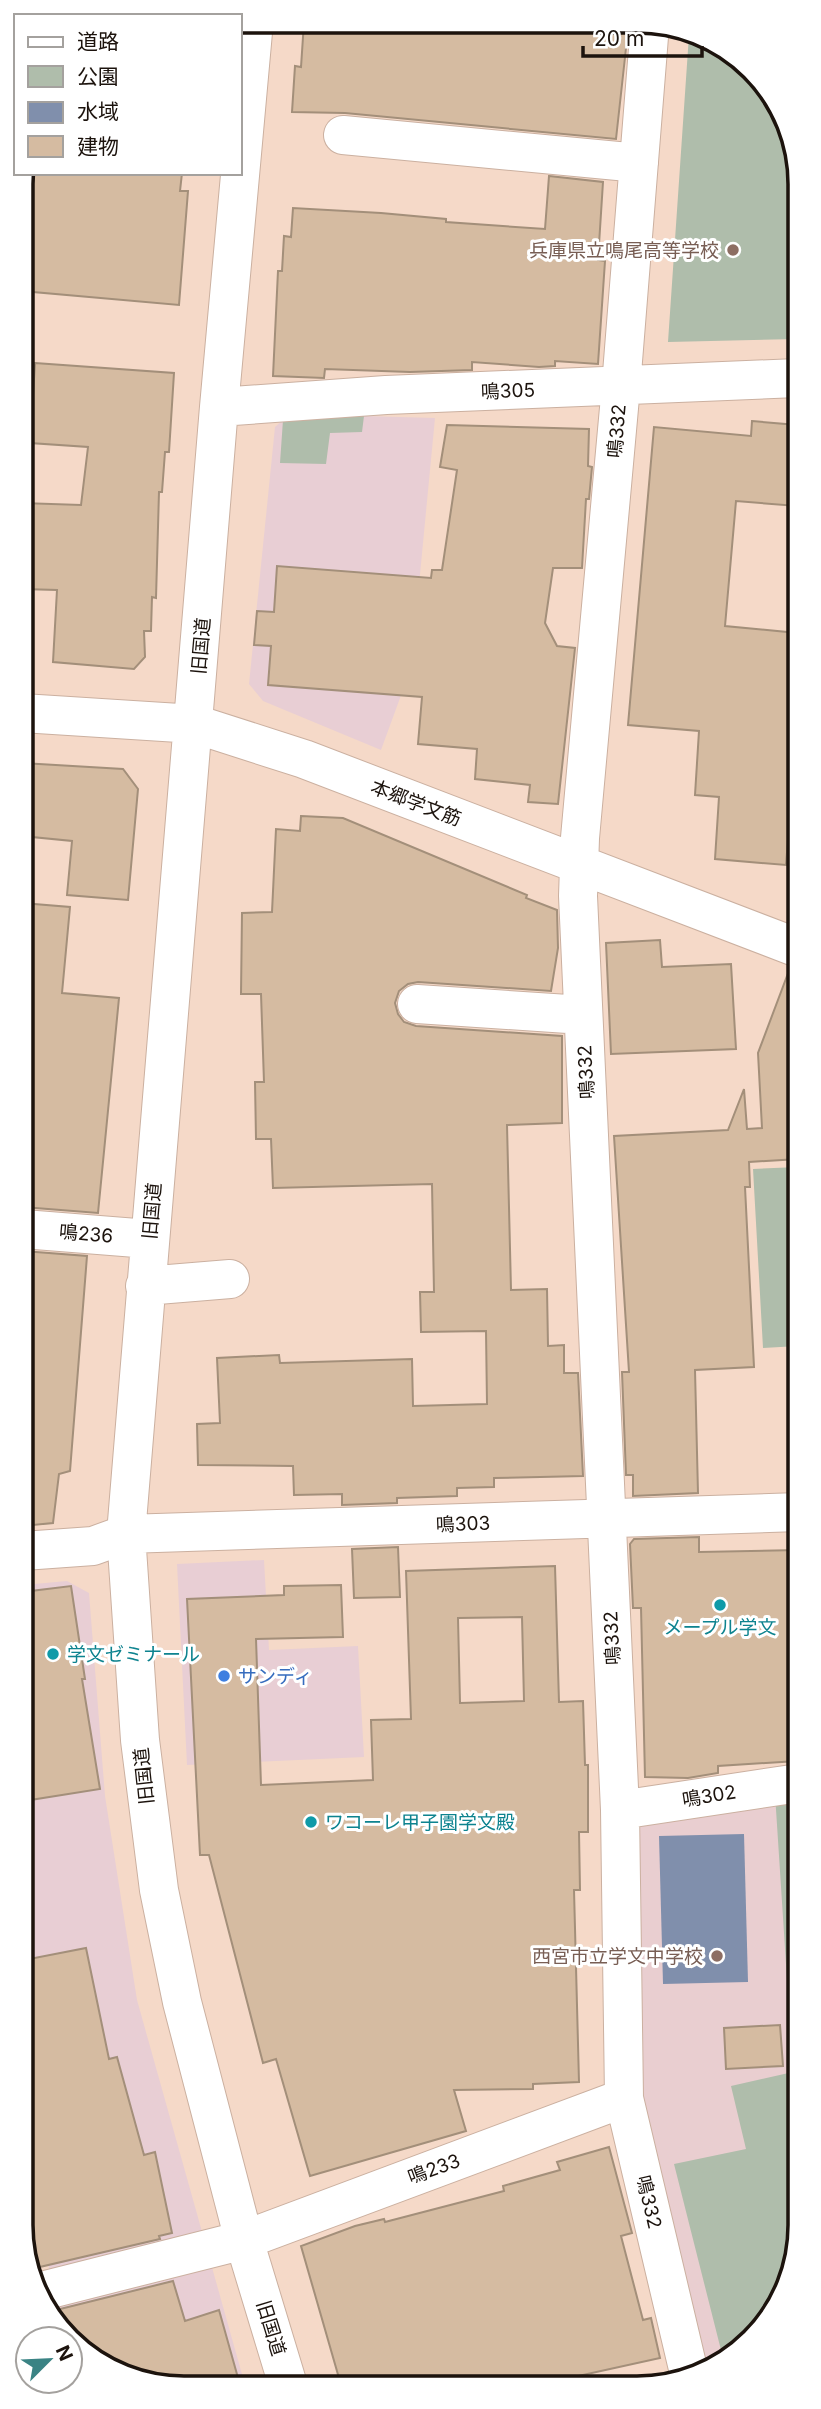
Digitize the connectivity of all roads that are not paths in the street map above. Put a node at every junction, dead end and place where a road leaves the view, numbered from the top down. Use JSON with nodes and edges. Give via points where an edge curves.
{"nodes":[{"id":1,"x":253,"y":33,"type":"edge"},
{"id":2,"x":649,"y":34,"type":"edge"},
{"id":3,"x":343,"y":135,"type":"dead end"},
{"id":4,"x":242,"y":154,"type":"edge"},
{"id":5,"x":639,"y":163,"type":"junction"},
{"id":6,"x":240,"y":175,"type":"edge"},
{"id":7,"x":788,"y":379,"type":"edge"},
{"id":8,"x":621,"y":386,"type":"junction"},
{"id":9,"x":219,"y":407,"type":"junction"},
{"id":10,"x":34,"y":714,"type":"edge"},
{"id":11,"x":195,"y":724,"type":"junction"},
{"id":12,"x":579,"y":867,"type":"junction"},
{"id":13,"x":788,"y":944,"type":"edge"},
{"id":14,"x":417,"y":1004,"type":"dead end"},
{"id":15,"x":583,"y":1015,"type":"junction"},
{"id":16,"x":33,"y":1230,"type":"edge"},
{"id":17,"x":149,"y":1239,"type":"junction"},
{"id":18,"x":230,"y":1279,"type":"dead end"},
{"id":19,"x":145,"y":1286,"type":"junction"},
{"id":20,"x":787,"y":1512,"type":"edge"},
{"id":21,"x":606,"y":1520,"type":"junction"},
{"id":22,"x":126,"y":1534,"type":"junction"},
{"id":23,"x":33,"y":1550,"type":"edge"},
{"id":24,"x":787,"y":1785,"type":"edge"},
{"id":25,"x":620,"y":1810,"type":"junction"},
{"id":26,"x":624,"y":2098,"type":"junction"},
{"id":27,"x":244,"y":2240,"type":"junction"},
{"id":28,"x":48,"y":2289,"type":"edge"},
{"id":29,"x":688,"y":2367,"type":"edge"},
{"id":30,"x":285,"y":2376,"type":"edge"}],
"edges":[{"from":1,"to":4,"type":"street","name":"旧国道"},
{"from":2,"to":5,"type":"street","name":"鳴332"},
{"from":3,"to":5,"type":"street"},
{"from":5,"to":8,"type":"street","name":"鳴332"},
{"from":6,"to":9,"type":"street","name":"旧国道"},
{"from":7,"to":8,"type":"street","name":"鳴305"},
{"from":8,"to":9,"type":"street","name":"鳴305"},
{"from":8,"to":12,"type":"street","name":"鳴332"},
{"from":9,"to":11,"type":"street","name":"旧国道"},
{"from":10,"to":11,"type":"street","name":"本郷学文筋"},
{"from":11,"to":12,"type":"street","name":"本郷学文筋","via":[[304,759]]},
{"from":11,"to":17,"type":"street","name":"旧国道"},
{"from":12,"to":13,"type":"street","name":"本郷学文筋"},
{"from":12,"to":15,"type":"street","name":"鳴332"},
{"from":14,"to":15,"type":"street"},
{"from":15,"to":21,"type":"street","name":"鳴332"},
{"from":16,"to":17,"type":"street","name":"鳴236"},
{"from":17,"to":19,"type":"street","name":"旧国道"},
{"from":18,"to":19,"type":"street"},
{"from":19,"to":22,"type":"street","name":"旧国道"},
{"from":20,"to":21,"type":"street","name":"鳴303"},
{"from":21,"to":22,"type":"street","name":"鳴303"},
{"from":21,"to":25,"type":"street","name":"鳴332"},
{"from":22,"to":23,"type":"street","name":"鳴303","via":[[93,1546]]},
{"from":22,"to":27,"type":"street","name":"旧国道","via":[[140,1740],[159,1890],[182,2002]]},
{"from":24,"to":25,"type":"street","name":"鳴302"},
{"from":25,"to":26,"type":"street","name":"鳴332"},
{"from":26,"to":27,"type":"street","name":"鳴233"},
{"from":26,"to":29,"type":"street","name":"鳴332"},
{"from":27,"to":28,"type":"street","name":"鳴233"},
{"from":27,"to":30,"type":"street","name":"旧国道"}]}
